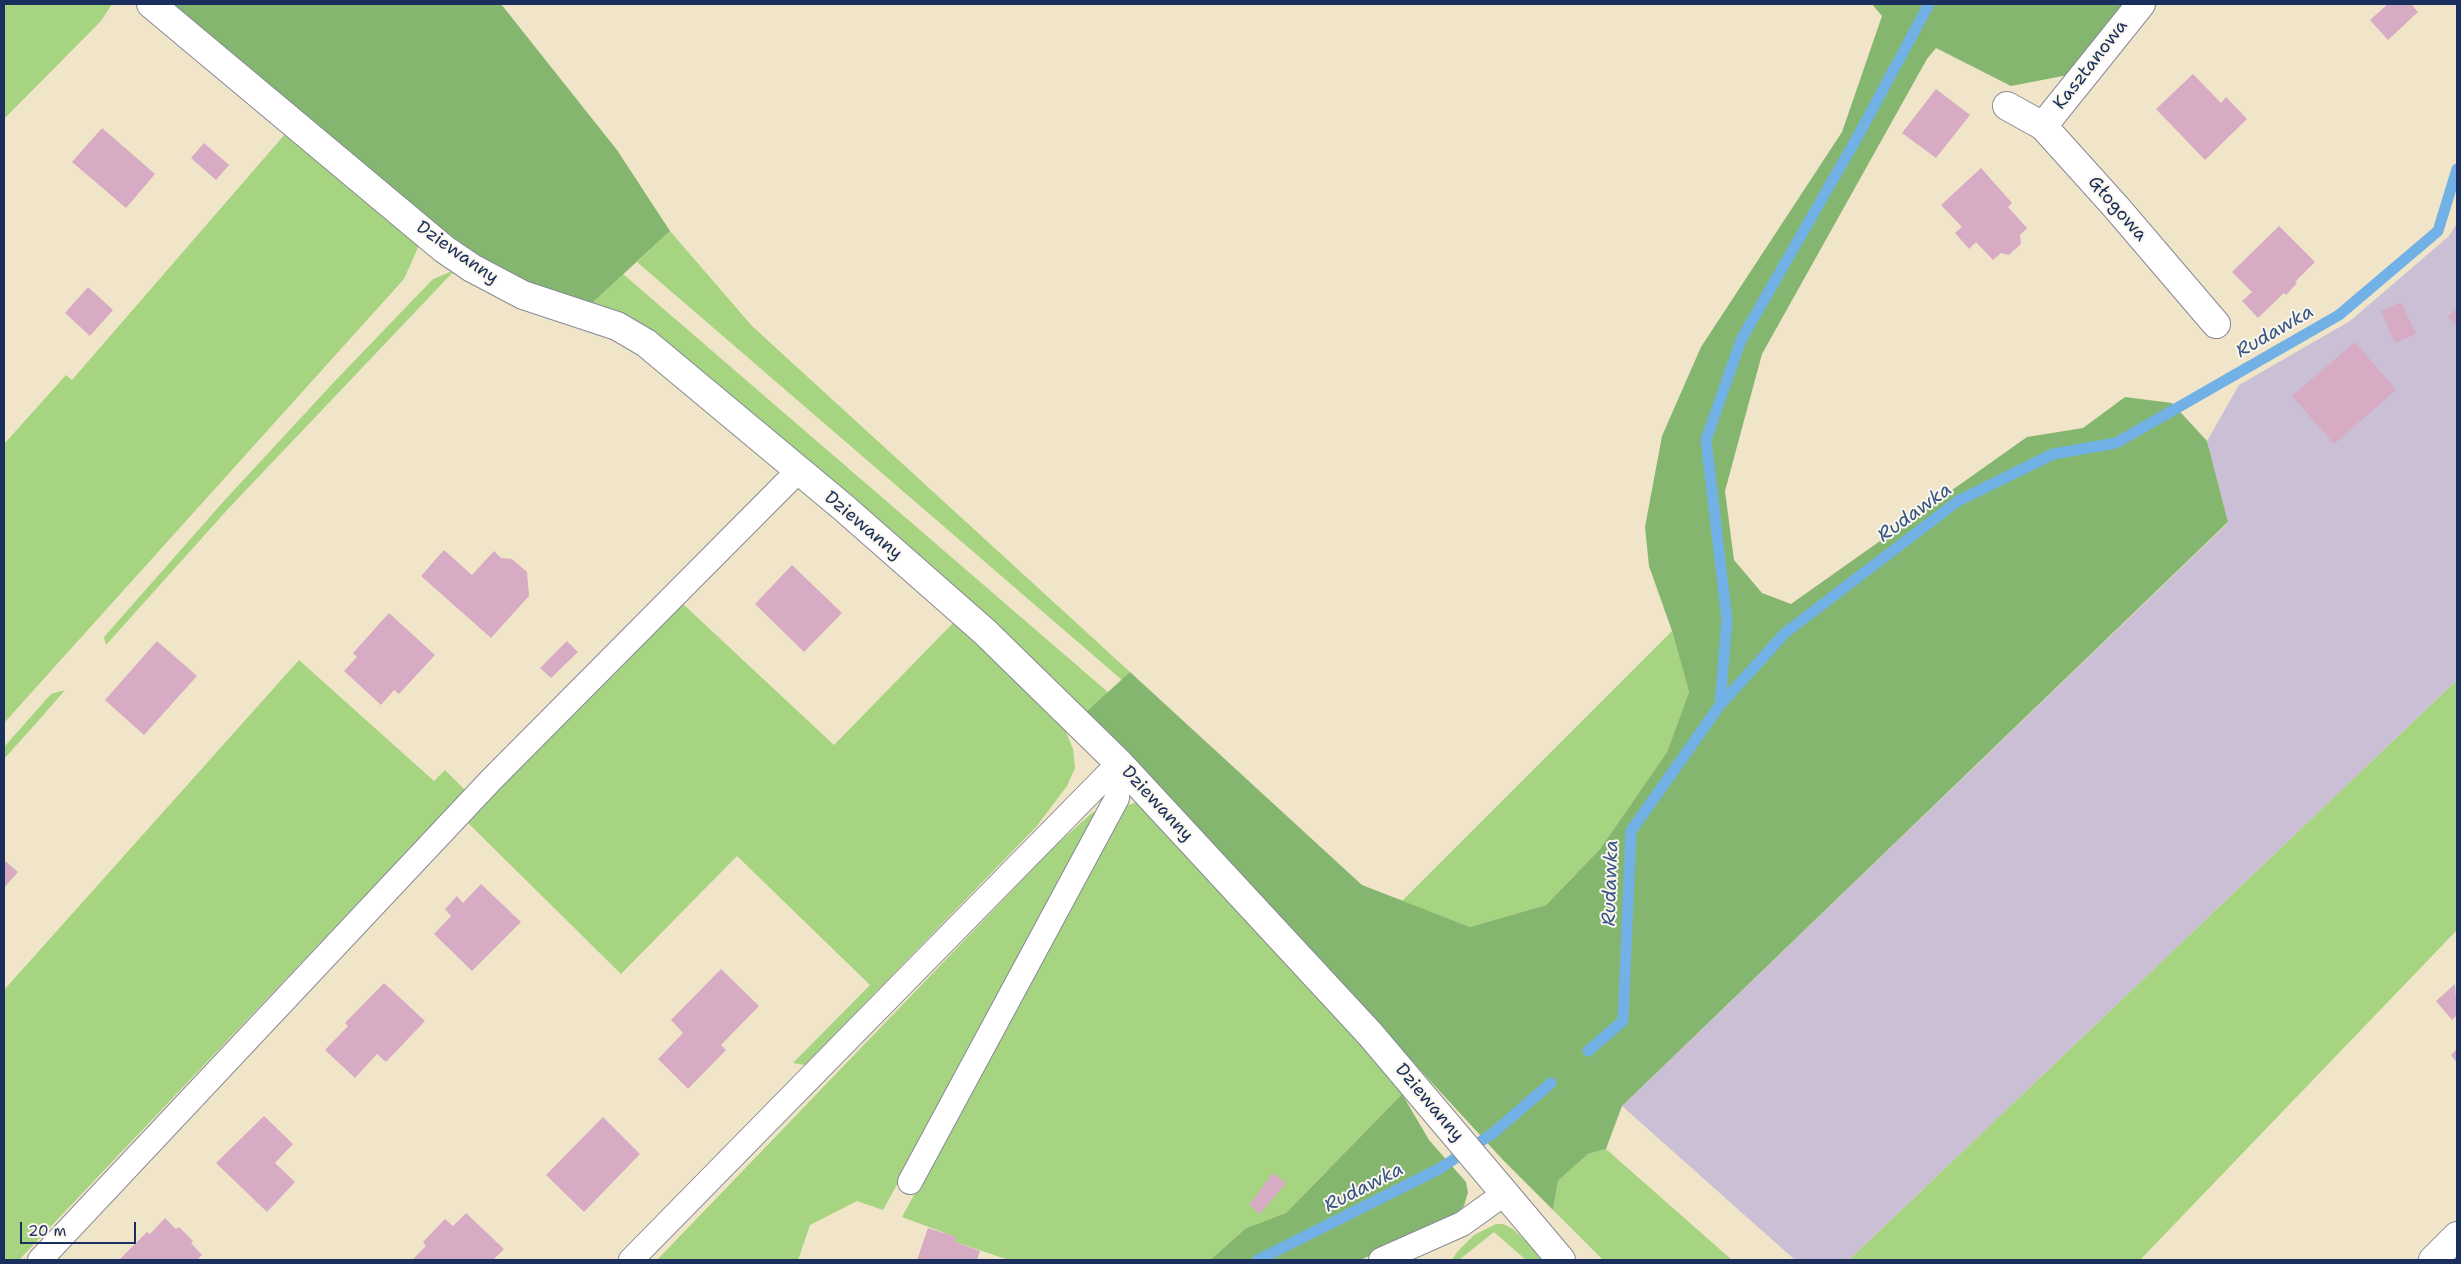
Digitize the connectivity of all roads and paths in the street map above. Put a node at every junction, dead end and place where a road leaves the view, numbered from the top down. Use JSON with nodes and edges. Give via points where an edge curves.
{"nodes":[{"id":1,"x":151,"y":4,"type":"edge"},
{"id":2,"x":2141,"y":4,"type":"edge"},
{"id":3,"x":2007,"y":106,"type":"dead end"},
{"id":4,"x":2042,"y":126,"type":"junction"},
{"id":5,"x":2216,"y":324,"type":"dead end"},
{"id":6,"x":798,"y":472,"type":"junction"},
{"id":7,"x":1119,"y":763,"type":"junction"},
{"id":8,"x":910,"y":1182,"type":"dead end"},
{"id":9,"x":1504,"y":1194,"type":"junction"},
{"id":10,"x":2457,"y":1236,"type":"edge"},
{"id":11,"x":40,"y":1260,"type":"edge"},
{"id":12,"x":631,"y":1260,"type":"edge"},
{"id":13,"x":1382,"y":1260,"type":"edge"},
{"id":14,"x":1561,"y":1260,"type":"edge"},
{"id":15,"x":2433,"y":1260,"type":"edge"}],
"edges":[{"from":1,"to":6,"type":"street","name":"Dziewanny","via":[[444,249],[523,295],[617,326],[646,342]]},
{"from":2,"to":4,"type":"street","name":"Kasztanowa"},
{"from":3,"to":4,"type":"street","name":"Głogowa"},
{"from":4,"to":5,"type":"street","name":"Głogowa"},
{"from":6,"to":7,"type":"street","name":"Dziewanny","via":[[844,508],[985,632]]},
{"from":6,"to":11,"type":"lane","via":[[491,780]]},
{"from":7,"to":8,"type":"lane","via":[[1117,798]]},
{"from":7,"to":9,"type":"street","name":"Dziewanny","via":[[1371,1035]]},
{"from":7,"to":12,"type":"lane"},
{"from":9,"to":13,"type":"lane","via":[[1462,1224]]},
{"from":9,"to":14,"type":"street","name":"Dziewanny"},
{"from":10,"to":15,"type":"street"}]}
